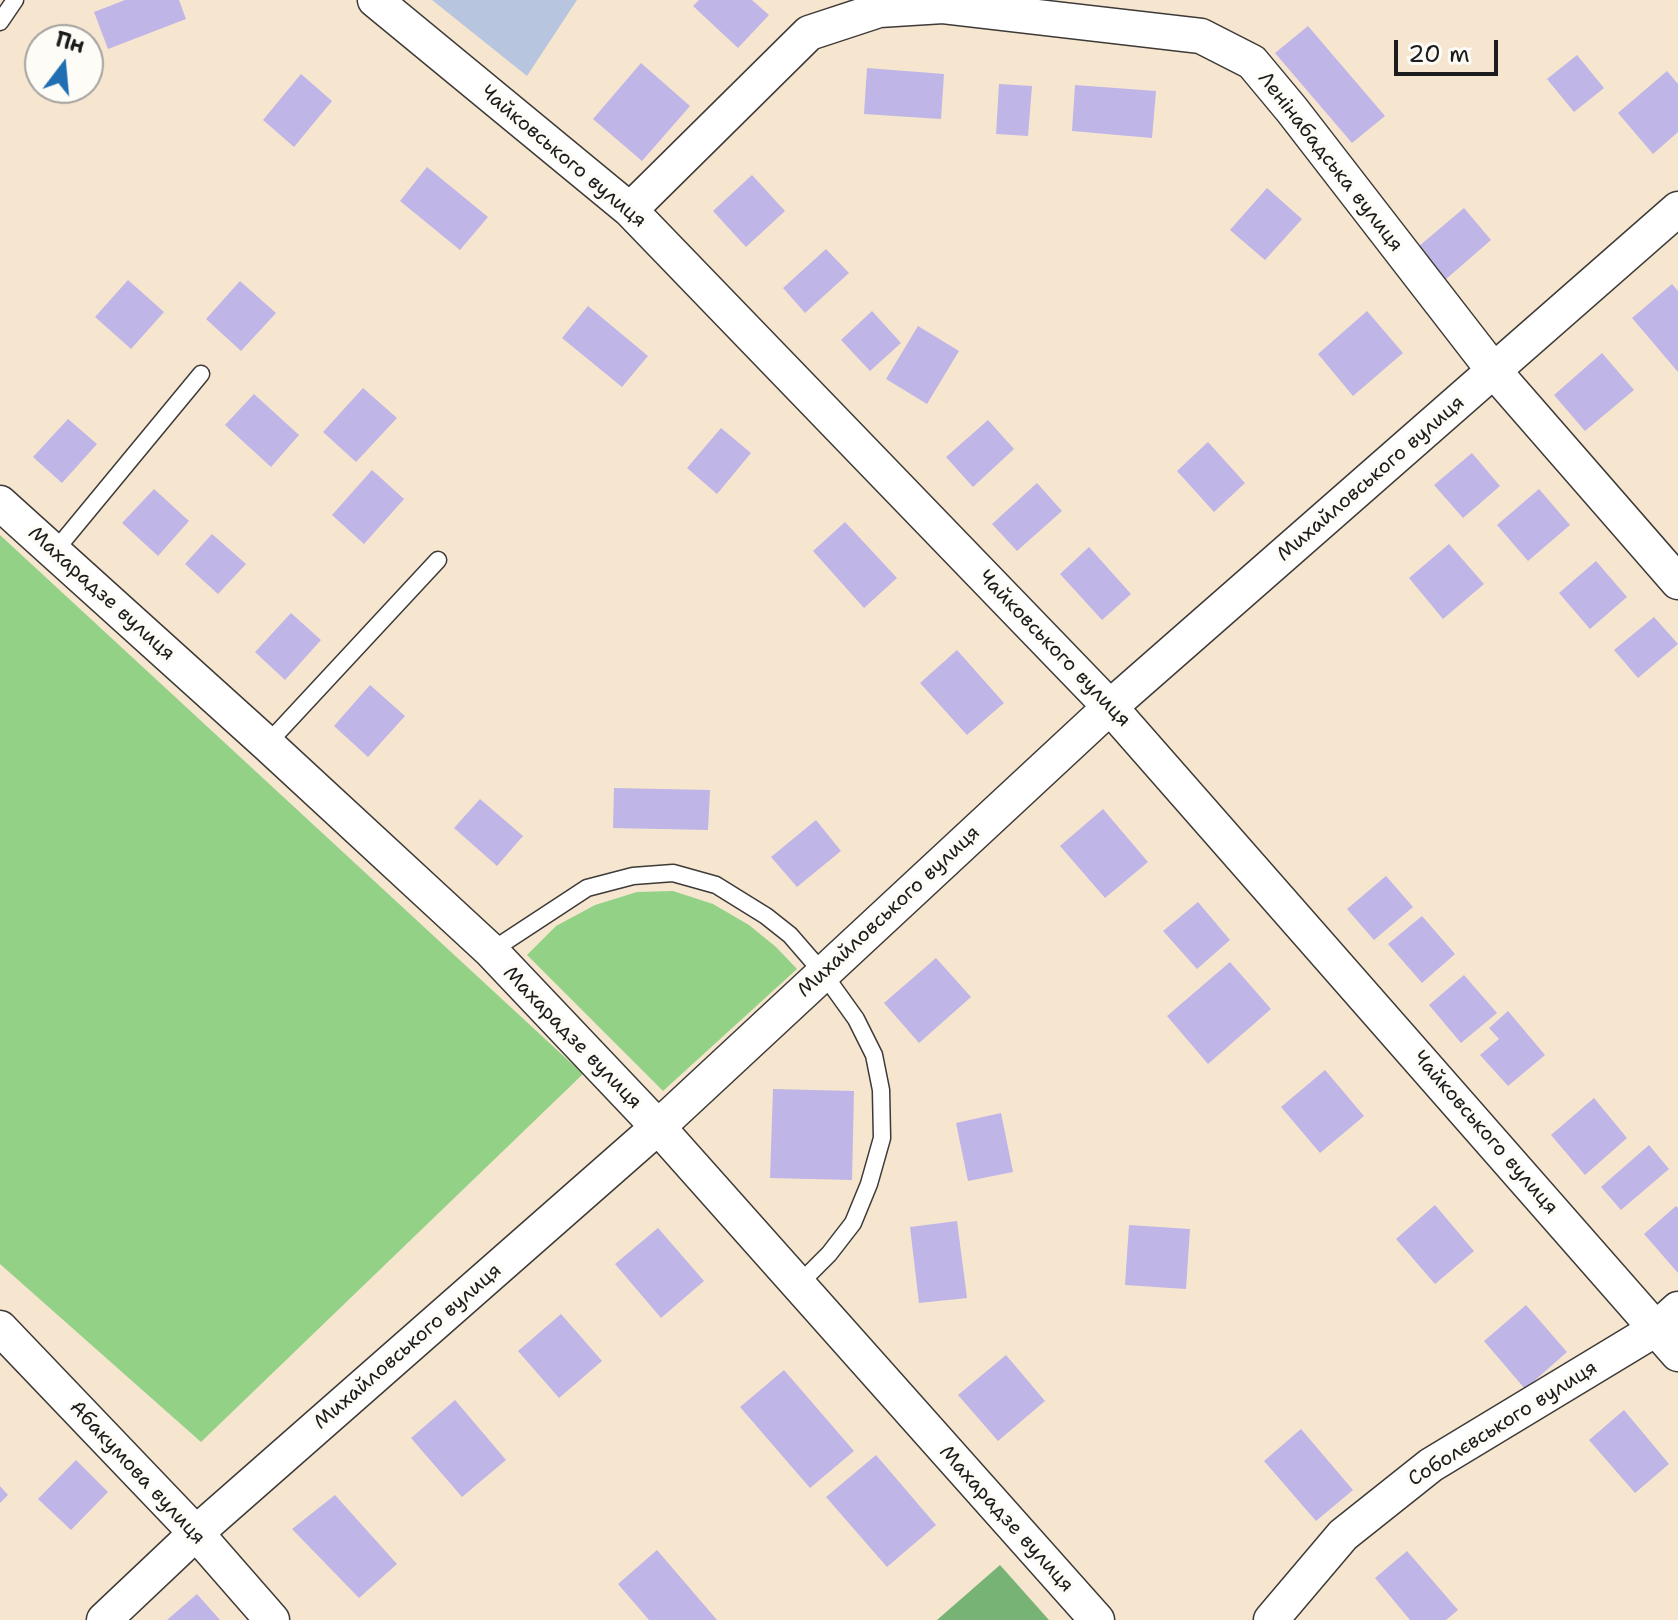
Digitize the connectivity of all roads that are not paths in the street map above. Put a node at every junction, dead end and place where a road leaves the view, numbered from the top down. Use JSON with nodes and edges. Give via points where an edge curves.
{"nodes":[{"id":1,"x":15,"y":0,"type":"edge"},
{"id":2,"x":375,"y":0,"type":"edge"},
{"id":3,"x":0,"y":22,"type":"edge"},
{"id":4,"x":1678,"y":209,"type":"edge"},
{"id":5,"x":630,"y":210,"type":"junction"},
{"id":6,"x":1494,"y":371,"type":"junction"},
{"id":7,"x":201,"y":374,"type":"dead end"},
{"id":8,"x":0,"y":503,"type":"edge"},
{"id":9,"x":54,"y":552,"type":"junction"},
{"id":10,"x":438,"y":560,"type":"dead end"},
{"id":11,"x":1678,"y":582,"type":"edge"},
{"id":12,"x":1110,"y":707,"type":"junction"},
{"id":13,"x":267,"y":744,"type":"junction"},
{"id":14,"x":491,"y":951,"type":"junction"},
{"id":15,"x":823,"y":973,"type":"junction"},
{"id":16,"x":658,"y":1127,"type":"junction"},
{"id":17,"x":797,"y":1286,"type":"junction"},
{"id":18,"x":0,"y":1328,"type":"edge"},
{"id":19,"x":1671,"y":1331,"type":"edge"},
{"id":20,"x":196,"y":1533,"type":"junction"},
{"id":21,"x":104,"y":1620,"type":"edge"},
{"id":22,"x":272,"y":1620,"type":"edge"},
{"id":23,"x":1097,"y":1620,"type":"edge"},
{"id":24,"x":1271,"y":1620,"type":"edge"}],
"edges":[{"from":1,"to":3,"type":"lane"},
{"from":2,"to":5,"type":"street","name":"Чайковського вулиця"},
{"from":4,"to":6,"type":"street","name":"Михайловського вулиця"},
{"from":5,"to":6,"type":"street","name":"Ленінабадська вулиця","via":[[809,33],[879,10],[943,6],[1201,36],[1252,62]]},
{"from":5,"to":12,"type":"street","name":"Чайковського вулиця"},
{"from":6,"to":11,"type":"street","name":"Ленінабадська вулиця"},
{"from":6,"to":12,"type":"street","name":"Михайловського вулиця"},
{"from":7,"to":9,"type":"lane"},
{"from":8,"to":9,"type":"street","name":"Махарадзе вулиця"},
{"from":9,"to":13,"type":"street","name":"Махарадзе вулиця"},
{"from":10,"to":13,"type":"lane"},
{"from":12,"to":15,"type":"street","name":"Михайловського вулиця"},
{"from":12,"to":19,"type":"street","name":"Чайковського вулиця"},
{"from":13,"to":14,"type":"street","name":"Махарадзе вулиця"},
{"from":14,"to":15,"type":"lane","via":[[587,888],[673,873],[716,885],[766,916]]},
{"from":14,"to":16,"type":"street","name":"Махарадзе вулиця"},
{"from":15,"to":16,"type":"street","name":"Михайловського вулиця"},
{"from":15,"to":17,"type":"lane","via":[[874,1055],[882,1138],[853,1223]]},
{"from":16,"to":17,"type":"street","name":"Махарадзе вулиця"},
{"from":16,"to":20,"type":"street","name":"Михайловського вулиця"},
{"from":17,"to":23,"type":"street","name":"Махарадзе вулиця"},
{"from":18,"to":20,"type":"street","name":"Абакумова вулиця"},
{"from":19,"to":24,"type":"street","name":"Соболєвського вулиця","via":[[1431,1465],[1343,1535]]},
{"from":20,"to":21,"type":"street","name":"Михайловського вулиця"},
{"from":20,"to":22,"type":"street","name":"Абакумова вулиця"}]}
